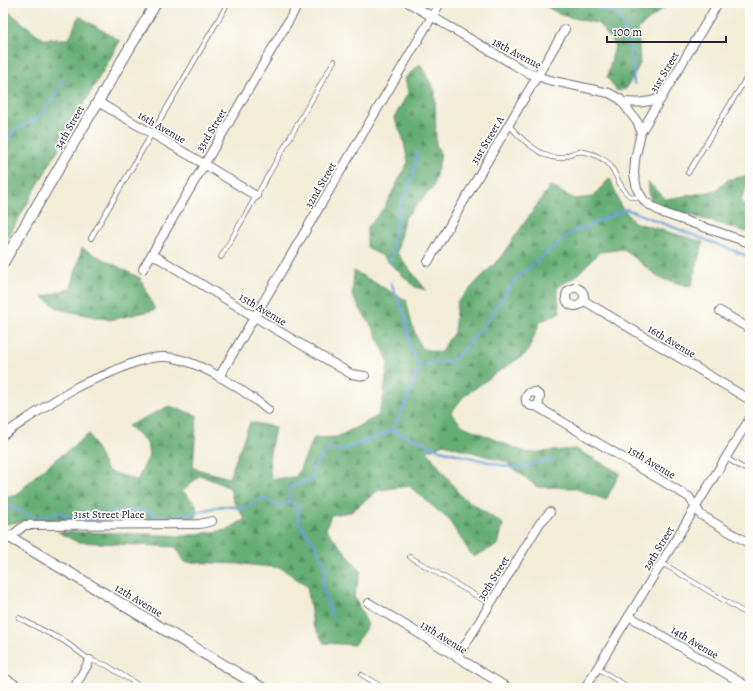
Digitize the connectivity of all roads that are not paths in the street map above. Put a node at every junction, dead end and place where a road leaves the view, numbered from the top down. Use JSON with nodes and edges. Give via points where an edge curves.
{"nodes":[{"id":1,"x":156,"y":3,"type":"edge"},
{"id":2,"x":228,"y":3,"type":"edge"},
{"id":3,"x":288,"y":3,"type":"edge"},
{"id":4,"x":409,"y":3,"type":"edge"},
{"id":5,"x":440,"y":3,"type":"edge"},
{"id":6,"x":718,"y":3,"type":"edge"},
{"id":7,"x":298,"y":5,"type":"edge"},
{"id":8,"x":432,"y":16,"type":"junction"},
{"id":9,"x":565,"y":29,"type":"dead end"},
{"id":10,"x":334,"y":61,"type":"dead end"},
{"id":11,"x":750,"y":72,"type":"edge"},
{"id":12,"x":537,"y":76,"type":"junction"},
{"id":13,"x":661,"y":98,"type":"junction"},
{"id":14,"x":98,"y":102,"type":"junction"},
{"id":15,"x":622,"y":102,"type":"junction"},
{"id":16,"x":508,"y":125,"type":"junction"},
{"id":17,"x":641,"y":132,"type":"junction"},
{"id":18,"x":152,"y":134,"type":"junction"},
{"id":19,"x":204,"y":164,"type":"junction"},
{"id":20,"x":688,"y":173,"type":"dead end"},
{"id":21,"x":256,"y":196,"type":"junction"},
{"id":22,"x":643,"y":198,"type":"junction"},
{"id":23,"x":91,"y":238,"type":"dead end"},
{"id":24,"x":750,"y":243,"type":"edge"},
{"id":25,"x":152,"y":254,"type":"junction"},
{"id":26,"x":221,"y":257,"type":"dead end"},
{"id":27,"x":428,"y":262,"type":"dead end"},
{"id":28,"x":3,"y":263,"type":"edge"},
{"id":29,"x":143,"y":269,"type":"dead end"},
{"id":30,"x":583,"y":300,"type":"dead end"},
{"id":31,"x":720,"y":311,"type":"dead end"},
{"id":32,"x":255,"y":317,"type":"junction"},
{"id":33,"x":750,"y":329,"type":"edge"},
{"id":34,"x":366,"y":376,"type":"dead end"},
{"id":35,"x":219,"y":377,"type":"junction"},
{"id":36,"x":750,"y":400,"type":"edge"},
{"id":37,"x":536,"y":406,"type":"dead end"},
{"id":38,"x":268,"y":410,"type":"dead end"},
{"id":39,"x":750,"y":418,"type":"edge"},
{"id":40,"x":3,"y":435,"type":"edge"},
{"id":41,"x":726,"y":458,"type":"junction"},
{"id":42,"x":750,"y":472,"type":"edge"},
{"id":43,"x":696,"y":507,"type":"junction"},
{"id":44,"x":550,"y":512,"type":"dead end"},
{"id":45,"x":212,"y":521,"type":"dead end"},
{"id":46,"x":6,"y":535,"type":"edge"},
{"id":47,"x":750,"y":544,"type":"edge"},
{"id":48,"x":410,"y":557,"type":"dead end"},
{"id":49,"x":662,"y":563,"type":"junction"},
{"id":50,"x":369,"y":603,"type":"dead end"},
{"id":51,"x":490,"y":604,"type":"junction"},
{"id":52,"x":629,"y":616,"type":"junction"},
{"id":53,"x":750,"y":616,"type":"edge"},
{"id":54,"x":19,"y":618,"type":"dead end"},
{"id":55,"x":457,"y":658,"type":"junction"},
{"id":56,"x":90,"y":660,"type":"junction"},
{"id":57,"x":597,"y":668,"type":"junction"},
{"id":58,"x":362,"y":675,"type":"dead end"},
{"id":59,"x":3,"y":677,"type":"edge"},
{"id":60,"x":20,"y":688,"type":"edge"},
{"id":61,"x":74,"y":688,"type":"edge"},
{"id":62,"x":144,"y":688,"type":"edge"},
{"id":63,"x":262,"y":688,"type":"edge"},
{"id":64,"x":384,"y":688,"type":"edge"},
{"id":65,"x":508,"y":688,"type":"edge"},
{"id":66,"x":584,"y":688,"type":"edge"},
{"id":67,"x":630,"y":688,"type":"edge"},
{"id":68,"x":750,"y":688,"type":"edge"}],
"edges":[{"from":1,"to":14,"type":"street","name":"34th Street"},
{"from":2,"to":18,"type":"lane"},
{"from":3,"to":7,"type":"lane"},
{"from":4,"to":8,"type":"street","name":"18th Avenue"},
{"from":5,"to":8,"type":"street","name":"32nd Street"},
{"from":6,"to":13,"type":"street","name":"31st Street"},
{"from":7,"to":19,"type":"street","name":"33rd Street"},
{"from":8,"to":12,"type":"street","name":"18th Avenue"},
{"from":8,"to":32,"type":"street","name":"32nd Street"},
{"from":9,"to":12,"type":"street","name":"31st Street A"},
{"from":10,"to":21,"type":"lane"},
{"from":11,"to":20,"type":"lane"},
{"from":12,"to":15,"type":"street","name":"18th Avenue","via":[[609,92]]},
{"from":12,"to":16,"type":"street","name":"31st Street A"},
{"from":13,"to":15,"type":"street","via":[[648,102]]},
{"from":13,"to":17,"type":"street","name":"31st Street"},
{"from":14,"to":18,"type":"street","name":"16th Avenue"},
{"from":14,"to":28,"type":"street","name":"34th Street"},
{"from":15,"to":17,"type":"street","name":"18th Avenue"},
{"from":16,"to":22,"type":"lane","via":[[530,146],[557,159],[577,152],[596,156],[607,163],[631,196]]},
{"from":16,"to":27,"type":"street","name":"31st Street A"},
{"from":17,"to":22,"type":"street","via":[[634,174],[637,189]]},
{"from":18,"to":19,"type":"street","name":"16th Avenue"},
{"from":18,"to":23,"type":"lane"},
{"from":19,"to":21,"type":"street","name":"16th Avenue"},
{"from":19,"to":25,"type":"street","name":"33rd Street"},
{"from":21,"to":26,"type":"lane"},
{"from":22,"to":24,"type":"street","via":[[663,213]]},
{"from":25,"to":29,"type":"street","name":"33rd Street"},
{"from":25,"to":32,"type":"street","name":"15th Avenue"},
{"from":30,"to":36,"type":"street","name":"16th Avenue"},
{"from":31,"to":33,"type":"street"},
{"from":32,"to":34,"type":"street","name":"15th Avenue","via":[[351,374]]},
{"from":32,"to":35,"type":"street","name":"32nd Street"},
{"from":35,"to":38,"type":"street"},
{"from":35,"to":40,"type":"street","via":[[182,360],[153,357],[78,386]]},
{"from":37,"to":43,"type":"street","name":"15th Avenue","via":[[690,498]]},
{"from":39,"to":41,"type":"street","name":"29th Street"},
{"from":41,"to":42,"type":"lane"},
{"from":41,"to":43,"type":"street","name":"29th Street"},
{"from":43,"to":47,"type":"street","name":"15th Avenue","via":[[701,515]]},
{"from":43,"to":49,"type":"street","name":"29th Street"},
{"from":44,"to":51,"type":"street","name":"30th Street"},
{"from":45,"to":46,"type":"street","name":"31st Street Place","via":[[200,524],[25,525]]},
{"from":46,"to":63,"type":"street","name":"12th Avenue"},
{"from":48,"to":51,"type":"lane"},
{"from":49,"to":52,"type":"street","name":"29th Street"},
{"from":49,"to":53,"type":"lane"},
{"from":50,"to":55,"type":"street","name":"13th Avenue"},
{"from":51,"to":55,"type":"street","name":"30th Street"},
{"from":52,"to":57,"type":"street","name":"29th Street"},
{"from":52,"to":68,"type":"street","name":"14th Avenue"},
{"from":54,"to":56,"type":"lane","via":[[64,642]]},
{"from":55,"to":65,"type":"street","name":"13th Avenue"},
{"from":56,"to":61,"type":"street"},
{"from":56,"to":62,"type":"lane","via":[[106,665]]},
{"from":57,"to":66,"type":"street","name":"29th Street"},
{"from":57,"to":67,"type":"lane"},
{"from":58,"to":64,"type":"lane"},
{"from":59,"to":60,"type":"street"}]}
